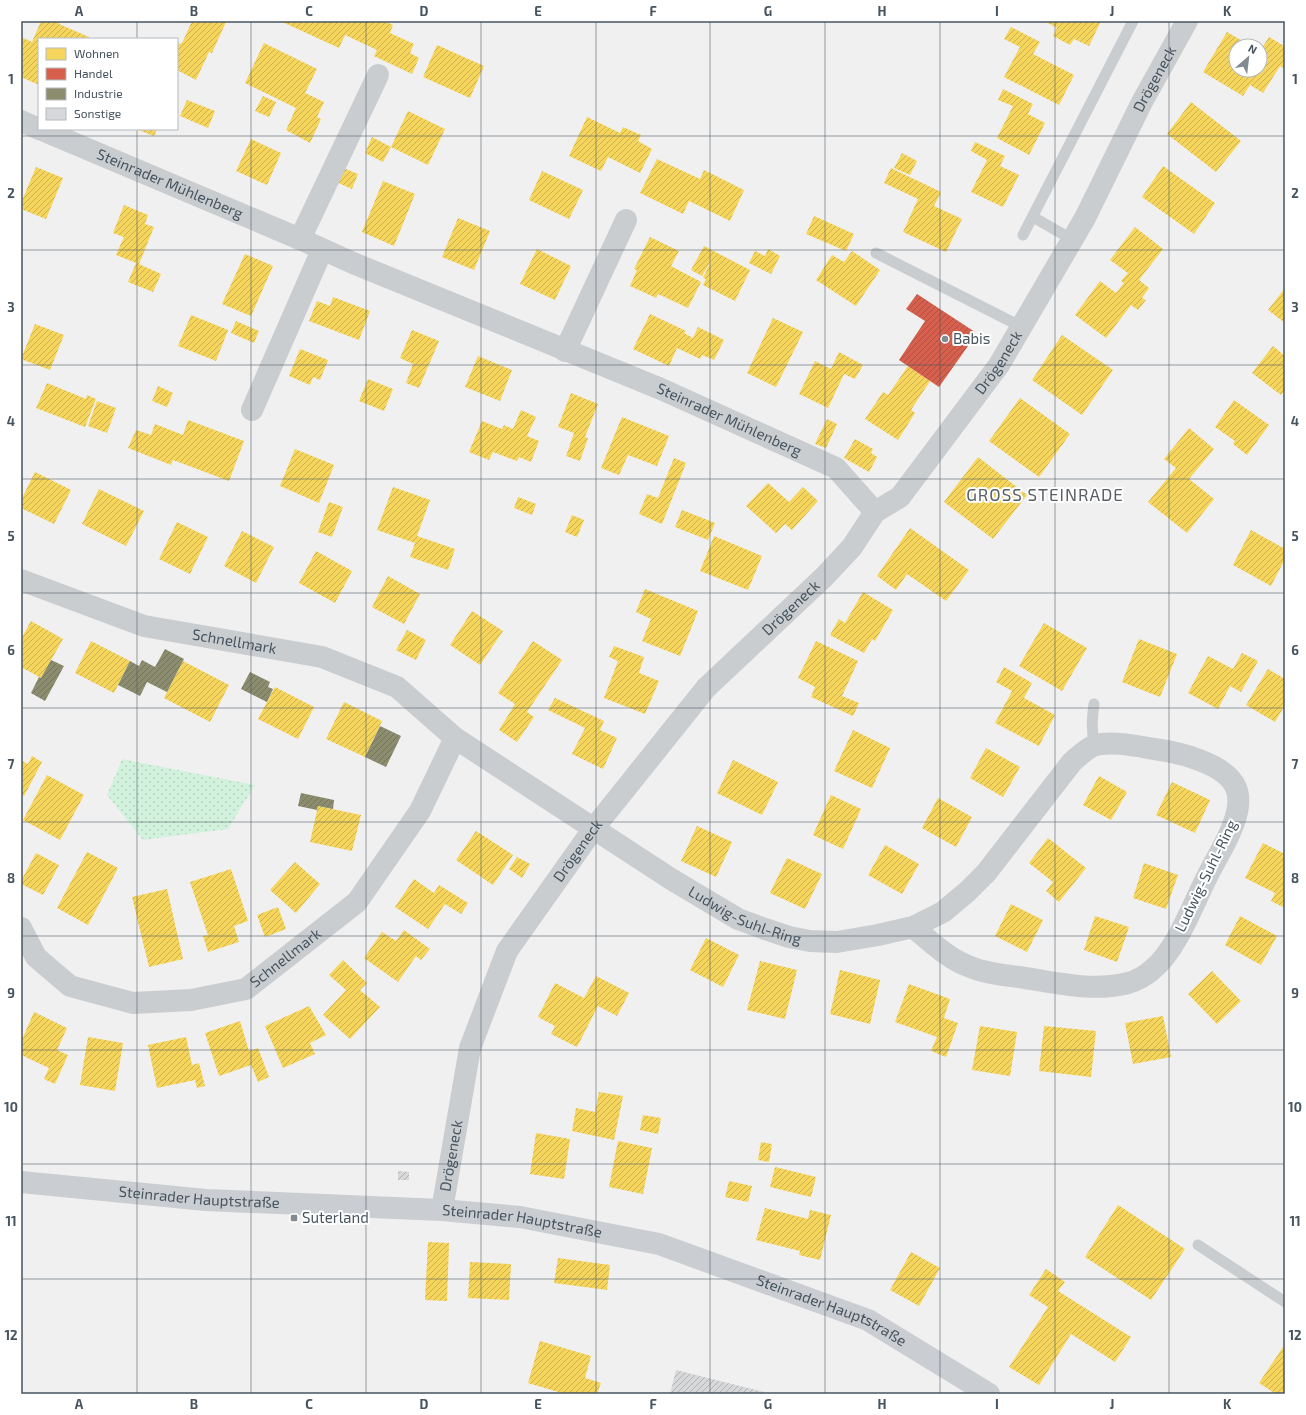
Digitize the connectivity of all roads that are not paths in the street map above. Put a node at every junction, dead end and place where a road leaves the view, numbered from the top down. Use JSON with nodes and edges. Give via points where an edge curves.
{"nodes":[{"id":1,"x":1133,"y":21,"type":"edge"},
{"id":2,"x":1187,"y":21,"type":"edge"},
{"id":3,"x":378,"y":75,"type":"dead end"},
{"id":4,"x":21,"y":121,"type":"edge"},
{"id":5,"x":38,"y":129,"type":"edge"},
{"id":6,"x":41,"y":130,"type":"edge"},
{"id":7,"x":1033,"y":217,"type":"junction"},
{"id":8,"x":626,"y":220,"type":"dead end"},
{"id":9,"x":1023,"y":235,"type":"dead end"},
{"id":10,"x":300,"y":239,"type":"junction"},
{"id":11,"x":1073,"y":240,"type":"junction"},
{"id":12,"x":322,"y":250,"type":"junction"},
{"id":13,"x":876,"y":253,"type":"dead end"},
{"id":14,"x":1022,"y":327,"type":"junction"},
{"id":15,"x":565,"y":351,"type":"junction"},
{"id":16,"x":252,"y":410,"type":"dead end"},
{"id":17,"x":875,"y":512,"type":"junction"},
{"id":18,"x":21,"y":580,"type":"edge"},
{"id":19,"x":1094,"y":704,"type":"dead end"},
{"id":20,"x":455,"y":738,"type":"junction"},
{"id":21,"x":1095,"y":746,"type":"junction"},
{"id":22,"x":594,"y":828,"type":"junction"},
{"id":23,"x":913,"y":927,"type":"junction"},
{"id":24,"x":21,"y":928,"type":"edge"},
{"id":25,"x":21,"y":1182,"type":"edge"},
{"id":26,"x":442,"y":1210,"type":"junction"},
{"id":27,"x":1198,"y":1245,"type":"dead end"},
{"id":28,"x":1285,"y":1302,"type":"edge"},
{"id":29,"x":990,"y":1394,"type":"edge"}],
"edges":[{"from":1,"to":7,"type":"lane"},
{"from":2,"to":11,"type":"street","name":"Drögeneck","via":[[1142,102]]},
{"from":3,"to":10,"type":"street"},
{"from":4,"to":5,"type":"street","name":"Steinrader Mühlenberg"},
{"from":6,"to":10,"type":"street","name":"Steinrader Mühlenberg"},
{"from":7,"to":9,"type":"lane"},
{"from":7,"to":11,"type":"lane"},
{"from":8,"to":15,"type":"street"},
{"from":10,"to":12,"type":"street","name":"Steinrader Mühlenberg"},
{"from":11,"to":14,"type":"street","name":"Drögeneck"},
{"from":12,"to":15,"type":"street","name":"Steinrader Mühlenberg"},
{"from":12,"to":16,"type":"street"},
{"from":13,"to":14,"type":"lane"},
{"from":14,"to":17,"type":"street","name":"Drögeneck","via":[[999,365],[900,497]]},
{"from":15,"to":17,"type":"street","name":"Steinrader Mühlenberg","via":[[661,389],[836,468]]},
{"from":17,"to":22,"type":"street","name":"Drögeneck","via":[[852,547],[825,576],[706,688]]},
{"from":18,"to":20,"type":"street","name":"Schnellmark","via":[[144,626],[322,657],[397,686]]},
{"from":19,"to":21,"type":"lane","via":[[1091,720]]},
{"from":20,"to":22,"type":"street","name":"Schnellmark"},
{"from":20,"to":24,"type":"street","name":"Schnellmark","via":[[420,810],[357,902],[246,989],[191,1000],[133,1003],[119,1000],[70,986],[36,957]]},
{"from":21,"to":23,"type":"street","name":"Ludwig-Suhl-Ring","via":[[1081,753],[1072,762],[986,873],[968,891],[943,912]]},
{"from":21,"to":23,"type":"street","name":"Ludwig-Suhl-Ring","via":[[1112,744],[1177,752],[1222,771],[1236,786],[1239,803],[1229,834],[1175,941],[1162,961],[1152,970],[1128,983],[1094,987],[1074,986],[990,973],[968,966],[950,957]]},
{"from":22,"to":23,"type":"street","name":"Ludwig-Suhl-Ring","via":[[635,857],[712,904],[738,919],[765,930],[810,941],[837,942]]},
{"from":22,"to":26,"type":"street","name":"Drögeneck","via":[[507,951],[470,1048]]},
{"from":25,"to":26,"type":"main road","name":"Steinrader Hauptstraße","via":[[206,1200]]},
{"from":26,"to":29,"type":"main road","name":"Steinrader Hauptstraße","via":[[520,1217],[658,1244],[868,1320]]},
{"from":27,"to":28,"type":"lane"}]}
